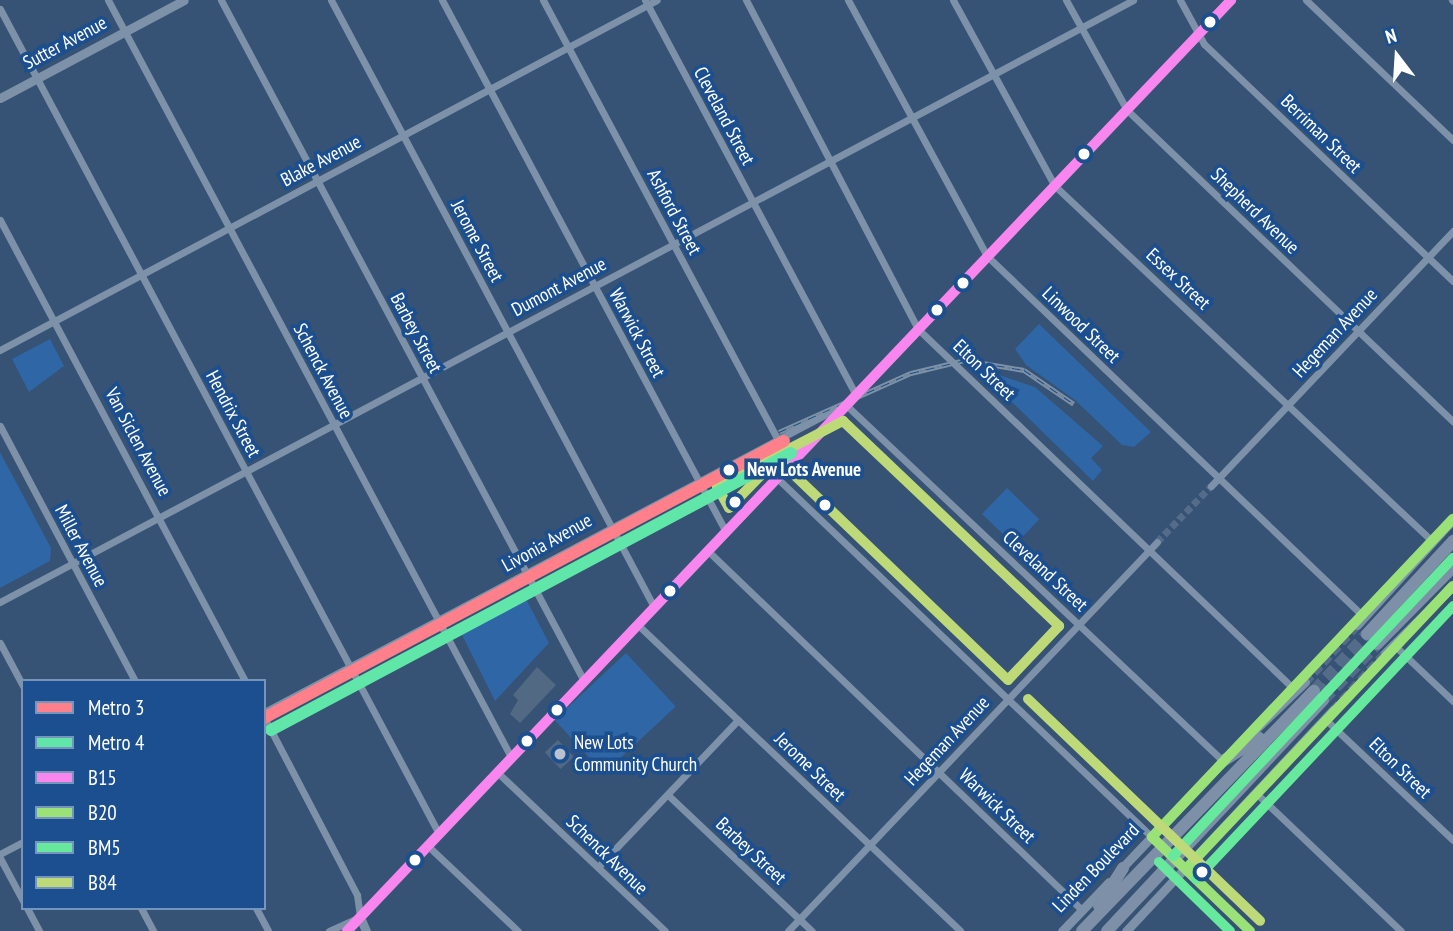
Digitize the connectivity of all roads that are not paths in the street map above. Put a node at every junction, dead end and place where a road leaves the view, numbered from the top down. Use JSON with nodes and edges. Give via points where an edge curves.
{"nodes":[{"id":1,"x":108,"y":0,"type":"edge"},
{"id":2,"x":184,"y":0,"type":"edge"},
{"id":3,"x":221,"y":0,"type":"edge"},
{"id":4,"x":331,"y":0,"type":"edge"},
{"id":5,"x":442,"y":0,"type":"edge"},
{"id":6,"x":543,"y":0,"type":"edge"},
{"id":7,"x":657,"y":0,"type":"edge"},
{"id":8,"x":746,"y":0,"type":"edge"},
{"id":9,"x":848,"y":0,"type":"edge"},
{"id":10,"x":953,"y":0,"type":"edge"},
{"id":11,"x":1066,"y":0,"type":"edge"},
{"id":12,"x":1133,"y":0,"type":"edge"},
{"id":13,"x":1180,"y":0,"type":"edge"},
{"id":14,"x":1231,"y":0,"type":"edge"},
{"id":15,"x":1306,"y":0,"type":"edge"},
{"id":16,"x":646,"y":3,"type":"edge"},
{"id":17,"x":0,"y":9,"type":"edge"},
{"id":18,"x":1080,"y":28,"type":"junction"},
{"id":19,"x":125,"y":32,"type":"junction"},
{"id":20,"x":1199,"y":34,"type":"junction"},
{"id":21,"x":568,"y":48,"type":"junction"},
{"id":22,"x":992,"y":74,"type":"junction"},
{"id":23,"x":37,"y":78,"type":"junction"},
{"id":24,"x":489,"y":89,"type":"junction"},
{"id":25,"x":0,"y":98,"type":"edge"},
{"id":26,"x":1127,"y":110,"type":"junction"},
{"id":27,"x":911,"y":117,"type":"junction"},
{"id":28,"x":403,"y":135,"type":"junction"},
{"id":29,"x":1453,"y":140,"type":"edge"},
{"id":30,"x":831,"y":159,"type":"junction"},
{"id":31,"x":317,"y":181,"type":"junction"},
{"id":32,"x":1055,"y":186,"type":"junction"},
{"id":33,"x":752,"y":201,"type":"junction"},
{"id":34,"x":0,"y":220,"type":"edge"},
{"id":35,"x":229,"y":228,"type":"junction"},
{"id":36,"x":1453,"y":231,"type":"edge"},
{"id":37,"x":673,"y":244,"type":"junction"},
{"id":38,"x":987,"y":256,"type":"junction"},
{"id":39,"x":1428,"y":257,"type":"junction"},
{"id":40,"x":142,"y":275,"type":"junction"},
{"id":41,"x":1453,"y":281,"type":"edge"},
{"id":42,"x":594,"y":285,"type":"junction"},
{"id":43,"x":54,"y":321,"type":"junction"},
{"id":44,"x":918,"y":329,"type":"junction"},
{"id":45,"x":1358,"y":331,"type":"junction"},
{"id":46,"x":508,"y":332,"type":"junction"},
{"id":47,"x":0,"y":350,"type":"edge"},
{"id":48,"x":421,"y":378,"type":"junction"},
{"id":49,"x":855,"y":394,"type":"junction"},
{"id":50,"x":845,"y":404,"type":"junction"},
{"id":51,"x":1289,"y":405,"type":"junction"},
{"id":52,"x":1453,"y":421,"type":"edge"},
{"id":53,"x":334,"y":424,"type":"junction"},
{"id":54,"x":0,"y":426,"type":"edge"},
{"id":55,"x":778,"y":439,"type":"junction"},
{"id":56,"x":246,"y":471,"type":"junction"},
{"id":57,"x":777,"y":478,"type":"junction"},
{"id":58,"x":1218,"y":478,"type":"junction"},
{"id":59,"x":698,"y":480,"type":"junction"},
{"id":60,"x":1211,"y":486,"type":"tunnel mouth"},
{"id":61,"x":158,"y":517,"type":"junction"},
{"id":62,"x":1453,"y":519,"type":"edge"},
{"id":63,"x":611,"y":526,"type":"junction"},
{"id":64,"x":726,"y":532,"type":"junction"},
{"id":65,"x":1157,"y":542,"type":"tunnel mouth"},
{"id":66,"x":1433,"y":542,"type":"junction"},
{"id":67,"x":1451,"y":542,"type":"edge"},
{"id":68,"x":708,"y":551,"type":"junction"},
{"id":69,"x":1148,"y":551,"type":"junction"},
{"id":70,"x":72,"y":563,"type":"junction"},
{"id":71,"x":1453,"y":567,"type":"edge"},
{"id":72,"x":525,"y":573,"type":"junction"},
{"id":73,"x":1453,"y":586,"type":"edge"},
{"id":74,"x":0,"y":602,"type":"edge"},
{"id":75,"x":654,"y":607,"type":"junction"},
{"id":76,"x":1364,"y":617,"type":"junction"},
{"id":77,"x":439,"y":620,"type":"junction"},
{"id":78,"x":638,"y":625,"type":"junction"},
{"id":79,"x":1079,"y":625,"type":"junction"},
{"id":80,"x":1357,"y":625,"type":"tunnel mouth"},
{"id":81,"x":1367,"y":635,"type":"tunnel mouth"},
{"id":82,"x":0,"y":643,"type":"edge"},
{"id":83,"x":1393,"y":644,"type":"junction"},
{"id":84,"x":1381,"y":649,"type":"joint"},
{"id":85,"x":351,"y":667,"type":"junction"},
{"id":86,"x":134,"y":679,"type":"edge"},
{"id":87,"x":244,"y":679,"type":"edge"},
{"id":88,"x":584,"y":681,"type":"junction"},
{"id":89,"x":21,"y":682,"type":"edge"},
{"id":90,"x":1296,"y":691,"type":"junction"},
{"id":91,"x":1314,"y":691,"type":"junction"},
{"id":92,"x":1009,"y":699,"type":"junction"},
{"id":93,"x":1453,"y":701,"type":"edge"},
{"id":94,"x":1333,"y":710,"type":"tunnel mouth"},
{"id":95,"x":266,"y":713,"type":"edge"},
{"id":96,"x":266,"y":718,"type":"edge"},
{"id":97,"x":1325,"y":719,"type":"junction"},
{"id":98,"x":738,"y":720,"type":"junction"},
{"id":99,"x":1276,"y":727,"type":"junction"},
{"id":100,"x":511,"y":757,"type":"junction"},
{"id":101,"x":1223,"y":761,"type":"junction"},
{"id":102,"x":498,"y":772,"type":"junction"},
{"id":103,"x":939,"y":772,"type":"junction"},
{"id":104,"x":668,"y":794,"type":"junction"},
{"id":105,"x":1258,"y":794,"type":"junction"},
{"id":106,"x":439,"y":834,"type":"junction"},
{"id":107,"x":1153,"y":837,"type":"junction"},
{"id":108,"x":1453,"y":840,"type":"edge"},
{"id":109,"x":21,"y":843,"type":"edge"},
{"id":110,"x":869,"y":845,"type":"junction"},
{"id":111,"x":428,"y":846,"type":"junction"},
{"id":112,"x":1163,"y":846,"type":"junction"},
{"id":113,"x":0,"y":856,"type":"edge"},
{"id":114,"x":1176,"y":859,"type":"junction"},
{"id":115,"x":598,"y":867,"type":"junction"},
{"id":116,"x":1123,"y":868,"type":"junction"},
{"id":117,"x":1186,"y":869,"type":"junction"},
{"id":118,"x":21,"y":897,"type":"edge"},
{"id":119,"x":28,"y":910,"type":"edge"},
{"id":120,"x":142,"y":910,"type":"edge"},
{"id":121,"x":257,"y":910,"type":"edge"},
{"id":122,"x":1082,"y":910,"type":"junction"},
{"id":123,"x":360,"y":917,"type":"junction"},
{"id":124,"x":800,"y":919,"type":"junction"},
{"id":125,"x":1083,"y":930,"type":"edge"},
{"id":126,"x":39,"y":931,"type":"edge"},
{"id":127,"x":153,"y":931,"type":"edge"},
{"id":128,"x":268,"y":931,"type":"edge"},
{"id":129,"x":329,"y":931,"type":"edge"},
{"id":130,"x":347,"y":931,"type":"edge"},
{"id":131,"x":366,"y":931,"type":"edge"},
{"id":132,"x":517,"y":931,"type":"edge"},
{"id":133,"x":665,"y":931,"type":"edge"},
{"id":134,"x":788,"y":931,"type":"edge"},
{"id":135,"x":812,"y":931,"type":"edge"},
{"id":136,"x":960,"y":931,"type":"edge"},
{"id":137,"x":1062,"y":931,"type":"edge"},
{"id":138,"x":1107,"y":931,"type":"edge"},
{"id":139,"x":1126,"y":931,"type":"edge"},
{"id":140,"x":1250,"y":931,"type":"edge"},
{"id":141,"x":1401,"y":931,"type":"edge"}],
"edges":[{"from":1,"to":19,"type":"street","name":"Schenck Avenue"},
{"from":2,"to":19,"type":"street","name":"Sutter Avenue"},
{"from":3,"to":31,"type":"street","name":"Barbey Street"},
{"from":4,"to":28,"type":"street","name":"Jerome Street"},
{"from":5,"to":24,"type":"street","name":"Warwick Street"},
{"from":6,"to":21,"type":"street","name":"Ashford Street"},
{"from":7,"to":16,"type":"street","name":"Blake Avenue"},
{"from":8,"to":30,"type":"street","name":"Elton Street"},
{"from":9,"to":27,"type":"street","name":"Linwood Street"},
{"from":10,"to":22,"type":"street","name":"Essex Street"},
{"from":11,"to":18,"type":"street","name":"Shepherd Avenue"},
{"from":12,"to":18,"type":"street","name":"Dumont Avenue"},
{"from":13,"to":20,"type":"street","name":"Berriman Street"},
{"from":14,"to":20,"type":"street"},
{"from":15,"to":29,"type":"street"},
{"from":16,"to":21,"type":"street","name":"Blake Avenue"},
{"from":16,"to":33,"type":"street","name":"Cleveland Street"},
{"from":17,"to":23,"type":"street","name":"Hendrix Street"},
{"from":18,"to":22,"type":"street","name":"Dumont Avenue"},
{"from":18,"to":26,"type":"street","name":"Shepherd Avenue"},
{"from":19,"to":23,"type":"street","name":"Sutter Avenue"},
{"from":19,"to":35,"type":"street","name":"Schenck Avenue"},
{"from":20,"to":26,"type":"street"},
{"from":20,"to":39,"type":"street","name":"Berriman Street"},
{"from":21,"to":24,"type":"street","name":"Blake Avenue"},
{"from":21,"to":37,"type":"street","name":"Ashford Street"},
{"from":22,"to":27,"type":"street","name":"Dumont Avenue"},
{"from":22,"to":32,"type":"street","name":"Essex Street"},
{"from":23,"to":25,"type":"street","name":"Sutter Avenue"},
{"from":23,"to":40,"type":"street","name":"Hendrix Street"},
{"from":24,"to":28,"type":"street","name":"Blake Avenue"},
{"from":24,"to":42,"type":"street","name":"Warwick Street"},
{"from":26,"to":32,"type":"street"},
{"from":26,"to":45,"type":"street","name":"Shepherd Avenue"},
{"from":27,"to":30,"type":"street","name":"Dumont Avenue"},
{"from":27,"to":38,"type":"street","name":"Linwood Street"},
{"from":28,"to":31,"type":"street","name":"Blake Avenue"},
{"from":28,"to":46,"type":"street","name":"Jerome Street"},
{"from":30,"to":33,"type":"street","name":"Dumont Avenue"},
{"from":30,"to":44,"type":"street","name":"Elton Street"},
{"from":31,"to":35,"type":"street","name":"Blake Avenue"},
{"from":31,"to":48,"type":"street","name":"Barbey Street"},
{"from":32,"to":38,"type":"street"},
{"from":32,"to":51,"type":"street","name":"Essex Street"},
{"from":33,"to":37,"type":"street","name":"Dumont Avenue"},
{"from":33,"to":49,"type":"street","name":"Cleveland Street"},
{"from":34,"to":43,"type":"street","name":"Van Siclen Avenue"},
{"from":35,"to":40,"type":"street","name":"Blake Avenue"},
{"from":35,"to":53,"type":"street","name":"Schenck Avenue"},
{"from":36,"to":39,"type":"street","name":"Hegeman Avenue"},
{"from":37,"to":42,"type":"street","name":"Dumont Avenue"},
{"from":37,"to":55,"type":"street","name":"Ashford Street"},
{"from":38,"to":44,"type":"street"},
{"from":38,"to":58,"type":"street","name":"Linwood Street"},
{"from":39,"to":41,"type":"street","name":"Berriman Street"},
{"from":39,"to":45,"type":"street","name":"Hegeman Avenue"},
{"from":40,"to":43,"type":"street","name":"Blake Avenue"},
{"from":40,"to":56,"type":"street","name":"Hendrix Street"},
{"from":42,"to":46,"type":"street","name":"Dumont Avenue"},
{"from":42,"to":59,"type":"street","name":"Warwick Street"},
{"from":43,"to":47,"type":"street","name":"Blake Avenue"},
{"from":43,"to":61,"type":"street","name":"Van Siclen Avenue"},
{"from":44,"to":49,"type":"street"},
{"from":44,"to":69,"type":"street","name":"Elton Street"},
{"from":45,"to":51,"type":"street","name":"Hegeman Avenue"},
{"from":45,"to":52,"type":"street","name":"Shepherd Avenue"},
{"from":46,"to":48,"type":"street","name":"Dumont Avenue"},
{"from":46,"to":63,"type":"street","name":"Jerome Street"},
{"from":48,"to":53,"type":"street","name":"Dumont Avenue"},
{"from":48,"to":72,"type":"street","name":"Barbey Street"},
{"from":49,"to":50,"type":"street"},
{"from":50,"to":55,"type":"street","name":"Livonia Avenue"},
{"from":50,"to":57,"type":"street"},
{"from":50,"to":79,"type":"street","name":"Cleveland Street"},
{"from":51,"to":58,"type":"street","name":"Hegeman Avenue"},
{"from":51,"to":66,"type":"street","name":"Essex Street"},
{"from":53,"to":56,"type":"street","name":"Dumont Avenue"},
{"from":53,"to":77,"type":"street","name":"Schenck Avenue"},
{"from":54,"to":70,"type":"street","name":"Miller Avenue"},
{"from":55,"to":59,"type":"street","name":"Livonia Avenue"},
{"from":56,"to":61,"type":"street","name":"Dumont Avenue"},
{"from":56,"to":85,"type":"street","name":"Hendrix Street"},
{"from":57,"to":64,"type":"street"},
{"from":57,"to":92,"type":"street"},
{"from":58,"to":60,"type":"street","name":"Hegeman Avenue"},
{"from":58,"to":76,"type":"street","name":"Linwood Street"},
{"from":59,"to":63,"type":"street","name":"Livonia Avenue"},
{"from":59,"to":64,"type":"street","name":"Warwick Street"},
{"from":61,"to":70,"type":"street","name":"Dumont Avenue"},
{"from":61,"to":87,"type":"street","name":"Van Siclen Avenue"},
{"from":62,"to":66,"type":"street"},
{"from":63,"to":72,"type":"street","name":"Livonia Avenue"},
{"from":63,"to":75,"type":"street","name":"Jerome Street"},
{"from":64,"to":68,"type":"street"},
{"from":65,"to":69,"type":"street","name":"Hegeman Avenue"},
{"from":66,"to":76,"type":"street"},
{"from":67,"to":81,"type":"highway"},
{"from":68,"to":75,"type":"street"},
{"from":68,"to":103,"type":"street","name":"Warwick Street"},
{"from":69,"to":79,"type":"street","name":"Hegeman Avenue"},
{"from":69,"to":90,"type":"street","name":"Elton Street"},
{"from":70,"to":74,"type":"street","name":"Dumont Avenue"},
{"from":70,"to":86,"type":"street","name":"Miller Avenue"},
{"from":71,"to":84,"type":"highway"},
{"from":72,"to":77,"type":"street","name":"Livonia Avenue"},
{"from":72,"to":88,"type":"street","name":"Barbey Street"},
{"from":73,"to":83,"type":"street"},
{"from":75,"to":78,"type":"street"},
{"from":76,"to":80,"type":"street"},
{"from":77,"to":85,"type":"street","name":"Livonia Avenue"},
{"from":77,"to":100,"type":"street","name":"Schenck Avenue"},
{"from":78,"to":88,"type":"street"},
{"from":78,"to":98,"type":"street","name":"Jerome Street"},
{"from":79,"to":92,"type":"street","name":"Hegeman Avenue"},
{"from":79,"to":101,"type":"street","name":"Cleveland Street"},
{"from":82,"to":89,"type":"street"},
{"from":83,"to":84,"type":"street"},
{"from":83,"to":93,"type":"street"},
{"from":85,"to":95,"type":"street","name":"Livonia Avenue"},
{"from":85,"to":106,"type":"street","name":"Hendrix Street"},
{"from":88,"to":100,"type":"street"},
{"from":90,"to":91,"type":"street","name":"Linden Boulevard"},
{"from":90,"to":101,"type":"street","name":"Linden Boulevard"},
{"from":91,"to":99,"type":"highway","name":"Linden Boulevard"},
{"from":91,"to":114,"type":"highway"},
{"from":92,"to":103,"type":"street","name":"Hegeman Avenue"},
{"from":92,"to":107,"type":"street"},
{"from":94,"to":97,"type":"street"},
{"from":96,"to":123,"type":"street","via":[[357,895]]},
{"from":97,"to":105,"type":"street"},
{"from":97,"to":108,"type":"street","name":"Elton Street"},
{"from":98,"to":104,"type":"street"},
{"from":98,"to":110,"type":"street","name":"Jerome Street"},
{"from":99,"to":101,"type":"highway"},
{"from":99,"to":112,"type":"highway","name":"Linden Boulevard"},
{"from":100,"to":102,"type":"street"},
{"from":101,"to":107,"type":"street","name":"Linden Boulevard"},
{"from":102,"to":106,"type":"street"},
{"from":102,"to":115,"type":"street","name":"Schenck Avenue"},
{"from":103,"to":110,"type":"street","name":"Hegeman Avenue"},
{"from":103,"to":122,"type":"street","name":"Warwick Street"},
{"from":104,"to":115,"type":"street"},
{"from":104,"to":124,"type":"street","name":"Barbey Street"},
{"from":105,"to":117,"type":"street"},
{"from":105,"to":141,"type":"street"},
{"from":106,"to":111,"type":"street"},
{"from":107,"to":112,"type":"street"},
{"from":107,"to":116,"type":"street","name":"Linden Boulevard"},
{"from":109,"to":113,"type":"street"},
{"from":110,"to":124,"type":"street","name":"Hegeman Avenue"},
{"from":110,"to":136,"type":"street","name":"Jerome Street"},
{"from":111,"to":123,"type":"street"},
{"from":111,"to":132,"type":"street"},
{"from":112,"to":114,"type":"street"},
{"from":112,"to":125,"type":"highway","name":"Linden Boulevard"},
{"from":113,"to":118,"type":"street"},
{"from":114,"to":117,"type":"street"},
{"from":114,"to":138,"type":"highway"},
{"from":115,"to":133,"type":"street","name":"Schenck Avenue"},
{"from":116,"to":122,"type":"street","name":"Linden Boulevard"},
{"from":116,"to":125,"type":"highway"},
{"from":117,"to":139,"type":"street"},
{"from":117,"to":140,"type":"street"},
{"from":119,"to":126,"type":"street"},
{"from":120,"to":127,"type":"street"},
{"from":121,"to":128,"type":"street"},
{"from":122,"to":137,"type":"street","name":"Linden Boulevard"},
{"from":123,"to":129,"type":"street"},
{"from":123,"to":130,"type":"street"},
{"from":123,"to":131,"type":"street"},
{"from":124,"to":134,"type":"street","name":"Hegeman Avenue"},
{"from":124,"to":135,"type":"street","name":"Barbey Street"}]}
